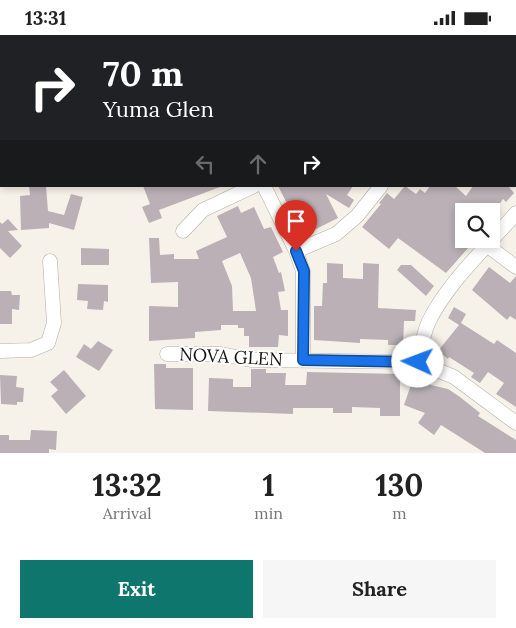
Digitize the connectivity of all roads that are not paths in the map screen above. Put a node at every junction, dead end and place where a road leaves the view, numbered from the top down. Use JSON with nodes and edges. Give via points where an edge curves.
{"nodes":[{"id":1,"x":252,"y":187,"type":"edge"},
{"id":2,"x":264,"y":187,"type":"edge"},
{"id":3,"x":380,"y":187,"type":"edge"},
{"id":4,"x":516,"y":213,"type":"edge"},
{"id":5,"x":183,"y":231,"type":"dead end"},
{"id":6,"x":500,"y":232,"type":"edge"},
{"id":7,"x":486,"y":248,"type":"edge"},
{"id":8,"x":491,"y":248,"type":"edge"},
{"id":9,"x":296,"y":251,"type":"junction"},
{"id":10,"x":50,"y":261,"type":"dead end"},
{"id":11,"x":516,"y":267,"type":"edge"},
{"id":12,"x":0,"y":351,"type":"edge"},
{"id":13,"x":167,"y":354,"type":"dead end"},
{"id":14,"x":303,"y":360,"type":"junction"},
{"id":15,"x":418,"y":362,"type":"junction"},
{"id":16,"x":516,"y":423,"type":"edge"}],
"edges":[{"from":1,"to":5,"type":"street","via":[[203,210]]},
{"from":2,"to":9,"type":"street"},
{"from":3,"to":9,"type":"street","via":[[357,216],[336,234]]},
{"from":4,"to":6,"type":"street"},
{"from":7,"to":15,"type":"street","via":[[443,297],[422,339]]},
{"from":8,"to":11,"type":"street"},
{"from":9,"to":14,"type":"street","via":[[304,271]]},
{"from":10,"to":12,"type":"street","via":[[54,323],[48,343],[31,350]]},
{"from":13,"to":14,"type":"street","name":"NOVA GLEN"},
{"from":14,"to":15,"type":"street","name":"NOVA GLEN"},
{"from":15,"to":16,"type":"street","name":"NOVA GLEN","via":[[454,377]]}]}
